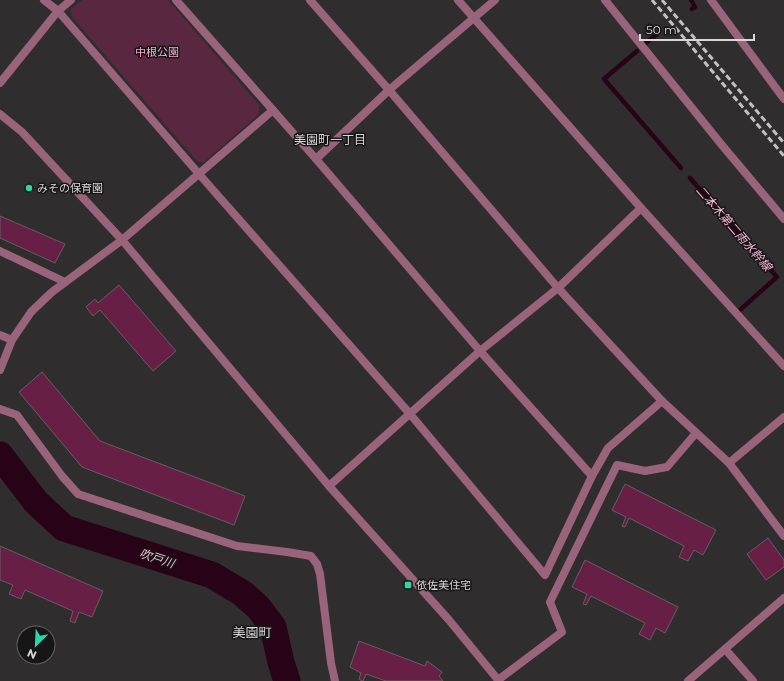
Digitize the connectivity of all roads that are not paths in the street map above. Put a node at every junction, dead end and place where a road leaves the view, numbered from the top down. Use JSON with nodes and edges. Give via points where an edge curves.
{"nodes":[{"id":1,"x":44,"y":0,"type":"edge"},
{"id":2,"x":71,"y":0,"type":"edge"},
{"id":3,"x":176,"y":0,"type":"edge"},
{"id":4,"x":310,"y":0,"type":"edge"},
{"id":5,"x":458,"y":0,"type":"edge"},
{"id":6,"x":495,"y":0,"type":"edge"},
{"id":7,"x":605,"y":0,"type":"edge"},
{"id":8,"x":711,"y":0,"type":"edge"},
{"id":9,"x":58,"y":11,"type":"junction"},
{"id":10,"x":474,"y":19,"type":"junction"},
{"id":11,"x":0,"y":84,"type":"edge"},
{"id":12,"x":389,"y":90,"type":"junction"},
{"id":13,"x":784,"y":99,"type":"edge"},
{"id":14,"x":273,"y":110,"type":"junction"},
{"id":15,"x":0,"y":114,"type":"edge"},
{"id":16,"x":316,"y":159,"type":"junction"},
{"id":17,"x":199,"y":174,"type":"junction"},
{"id":18,"x":641,"y":208,"type":"junction"},
{"id":19,"x":784,"y":219,"type":"edge"},
{"id":20,"x":122,"y":240,"type":"junction"},
{"id":21,"x":0,"y":251,"type":"edge"},
{"id":22,"x":65,"y":282,"type":"junction"},
{"id":23,"x":558,"y":288,"type":"junction"},
{"id":24,"x":0,"y":335,"type":"edge"},
{"id":25,"x":12,"y":340,"type":"junction"},
{"id":26,"x":480,"y":352,"type":"junction"},
{"id":27,"x":784,"y":366,"type":"edge"},
{"id":28,"x":0,"y":370,"type":"edge"},
{"id":29,"x":662,"y":401,"type":"junction"},
{"id":30,"x":0,"y":409,"type":"edge"},
{"id":31,"x":410,"y":414,"type":"junction"},
{"id":32,"x":784,"y":417,"type":"edge"},
{"id":33,"x":696,"y":433,"type":"junction"},
{"id":34,"x":729,"y":463,"type":"junction"},
{"id":35,"x":592,"y":476,"type":"junction"},
{"id":36,"x":329,"y":486,"type":"junction"},
{"id":37,"x":784,"y":536,"type":"edge"},
{"id":38,"x":784,"y":598,"type":"edge"},
{"id":39,"x":725,"y":649,"type":"junction"},
{"id":40,"x":335,"y":681,"type":"edge"},
{"id":41,"x":499,"y":681,"type":"edge"},
{"id":42,"x":688,"y":681,"type":"edge"},
{"id":43,"x":753,"y":681,"type":"edge"}],
"edges":[{"from":1,"to":9,"type":"street"},
{"from":2,"to":9,"type":"street"},
{"from":3,"to":14,"type":"street"},
{"from":4,"to":12,"type":"street"},
{"from":5,"to":10,"type":"street"},
{"from":6,"to":10,"type":"street"},
{"from":7,"to":19,"type":"street"},
{"from":8,"to":13,"type":"street"},
{"from":9,"to":11,"type":"street"},
{"from":9,"to":17,"type":"street"},
{"from":10,"to":12,"type":"street"},
{"from":10,"to":18,"type":"street"},
{"from":12,"to":16,"type":"street"},
{"from":12,"to":23,"type":"street"},
{"from":14,"to":16,"type":"street"},
{"from":14,"to":17,"type":"street"},
{"from":15,"to":20,"type":"street","via":[[22,132]]},
{"from":16,"to":26,"type":"street"},
{"from":17,"to":20,"type":"street"},
{"from":17,"to":31,"type":"street"},
{"from":18,"to":23,"type":"street"},
{"from":18,"to":27,"type":"street"},
{"from":20,"to":22,"type":"street"},
{"from":20,"to":36,"type":"street"},
{"from":21,"to":22,"type":"street"},
{"from":22,"to":25,"type":"street","via":[[31,312]]},
{"from":23,"to":26,"type":"street"},
{"from":23,"to":29,"type":"street"},
{"from":24,"to":25,"type":"street"},
{"from":25,"to":28,"type":"street"},
{"from":26,"to":31,"type":"street"},
{"from":26,"to":35,"type":"street"},
{"from":29,"to":33,"type":"street"},
{"from":29,"to":35,"type":"street","via":[[608,448]]},
{"from":30,"to":40,"type":"street","via":[[17,415],[78,494],[237,546],[311,556],[318,564],[320,574]]},
{"from":31,"to":35,"type":"street","via":[[545,575]]},
{"from":31,"to":36,"type":"street"},
{"from":32,"to":34,"type":"street"},
{"from":33,"to":34,"type":"street"},
{"from":33,"to":41,"type":"street","via":[[667,467],[645,471],[617,465],[550,602],[562,632]]},
{"from":34,"to":37,"type":"street"},
{"from":36,"to":41,"type":"street","via":[[449,620]]},
{"from":38,"to":39,"type":"street"},
{"from":39,"to":42,"type":"street"},
{"from":39,"to":43,"type":"street"}]}
